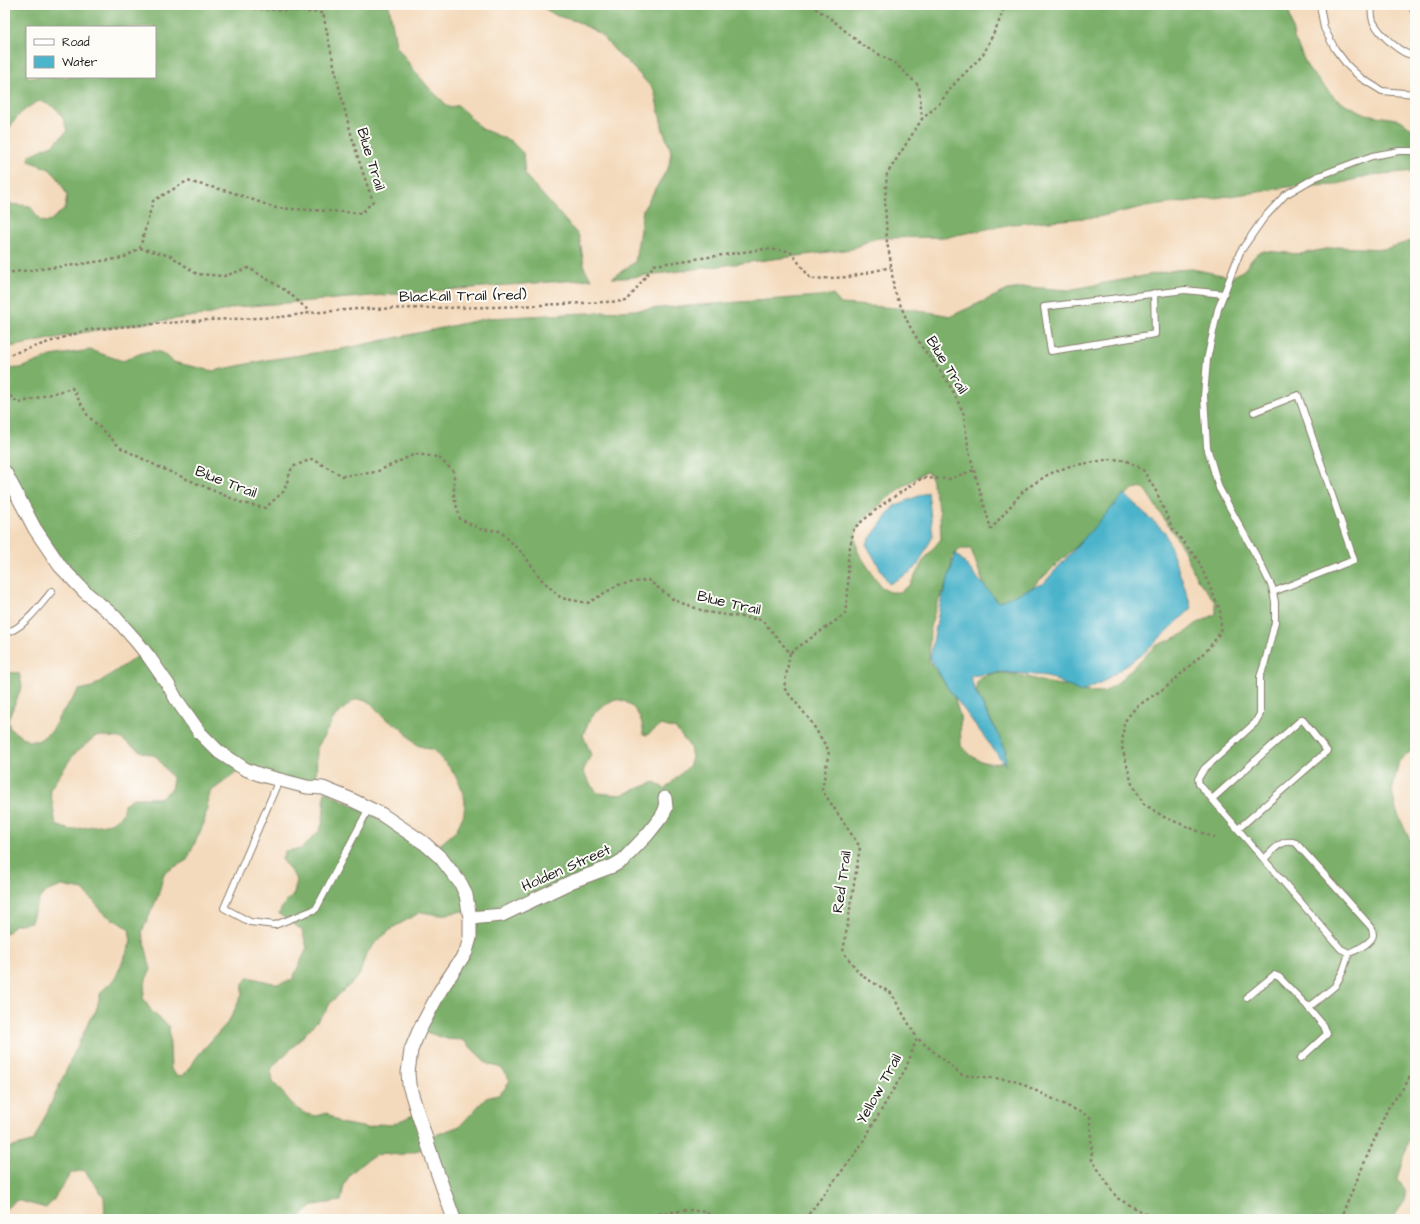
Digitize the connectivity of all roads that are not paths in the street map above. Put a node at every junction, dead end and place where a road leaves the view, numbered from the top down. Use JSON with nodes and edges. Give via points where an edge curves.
{"nodes":[{"id":1,"x":1320,"y":5,"type":"edge"},
{"id":2,"x":1371,"y":5,"type":"edge"},
{"id":3,"x":1413,"y":5,"type":"edge"},
{"id":4,"x":1415,"y":12,"type":"edge"},
{"id":5,"x":1415,"y":55,"type":"edge"},
{"id":6,"x":1415,"y":94,"type":"edge"},
{"id":7,"x":1415,"y":151,"type":"edge"},
{"id":8,"x":1154,"y":293,"type":"junction"},
{"id":9,"x":1224,"y":294,"type":"junction"},
{"id":10,"x":1254,"y":412,"type":"dead end"},
{"id":11,"x":5,"y":472,"type":"edge"},
{"id":12,"x":52,"y":591,"type":"dead end"},
{"id":13,"x":1273,"y":592,"type":"junction"},
{"id":14,"x":5,"y":632,"type":"edge"},
{"id":15,"x":279,"y":780,"type":"junction"},
{"id":16,"x":665,"y":798,"type":"dead end"},
{"id":17,"x":1212,"y":799,"type":"junction"},
{"id":18,"x":369,"y":808,"type":"junction"},
{"id":19,"x":1238,"y":829,"type":"junction"},
{"id":20,"x":1264,"y":859,"type":"junction"},
{"id":21,"x":470,"y":918,"type":"junction"},
{"id":22,"x":1349,"y":953,"type":"junction"},
{"id":23,"x":1247,"y":997,"type":"dead end"},
{"id":24,"x":1307,"y":1006,"type":"junction"},
{"id":25,"x":1301,"y":1058,"type":"dead end"},
{"id":26,"x":454,"y":1219,"type":"edge"}],
"edges":[{"from":1,"to":6,"type":"lane","via":[[1324,28],[1348,66],[1382,91]]},
{"from":2,"to":5,"type":"lane","via":[[1373,22],[1383,36],[1397,48],[1411,56]]},
{"from":3,"to":4,"type":"lane"},
{"from":7,"to":9,"type":"lane","via":[[1372,156],[1316,177],[1285,195],[1263,219],[1240,252]]},
{"from":8,"to":8,"type":"lane","via":[[1044,307],[1051,351],[1155,334]]},
{"from":8,"to":9,"type":"lane","via":[[1185,290]]},
{"from":9,"to":13,"type":"lane","via":[[1218,309],[1207,360],[1204,396],[1207,447],[1218,488],[1260,561]]},
{"from":10,"to":13,"type":"lane","via":[[1298,395],[1354,560]]},
{"from":11,"to":15,"type":"street","via":[[35,529],[60,566],[85,592],[115,617],[137,642],[204,737],[219,752],[246,769]]},
{"from":12,"to":14,"type":"lane","via":[[19,627]]},
{"from":13,"to":17,"type":"lane","via":[[1275,622],[1260,677],[1260,714],[1255,723],[1200,775],[1199,784]]},
{"from":15,"to":18,"type":"street","via":[[323,788]]},
{"from":15,"to":18,"type":"lane","via":[[224,908],[250,922],[275,925],[316,909]]},
{"from":16,"to":21,"type":"street","name":"Holden Street","via":[[666,808],[662,816],[623,860],[574,880],[502,915]]},
{"from":17,"to":19,"type":"lane"},
{"from":17,"to":19,"type":"lane","via":[[1302,720],[1327,751]]},
{"from":18,"to":21,"type":"street","via":[[424,843],[441,858],[461,884],[466,895]]},
{"from":19,"to":20,"type":"lane"},
{"from":20,"to":22,"type":"lane","via":[[1342,949]]},
{"from":20,"to":22,"type":"lane","via":[[1281,843],[1296,842],[1372,928],[1372,938],[1357,951]]},
{"from":21,"to":26,"type":"street","via":[[470,938],[466,952],[440,990],[419,1031],[411,1050],[408,1073],[417,1112]]},
{"from":22,"to":24,"type":"lane","via":[[1335,986],[1314,1004]]},
{"from":23,"to":24,"type":"lane","via":[[1274,976],[1279,977]]},
{"from":24,"to":25,"type":"lane","via":[[1327,1030],[1327,1034]]}]}
